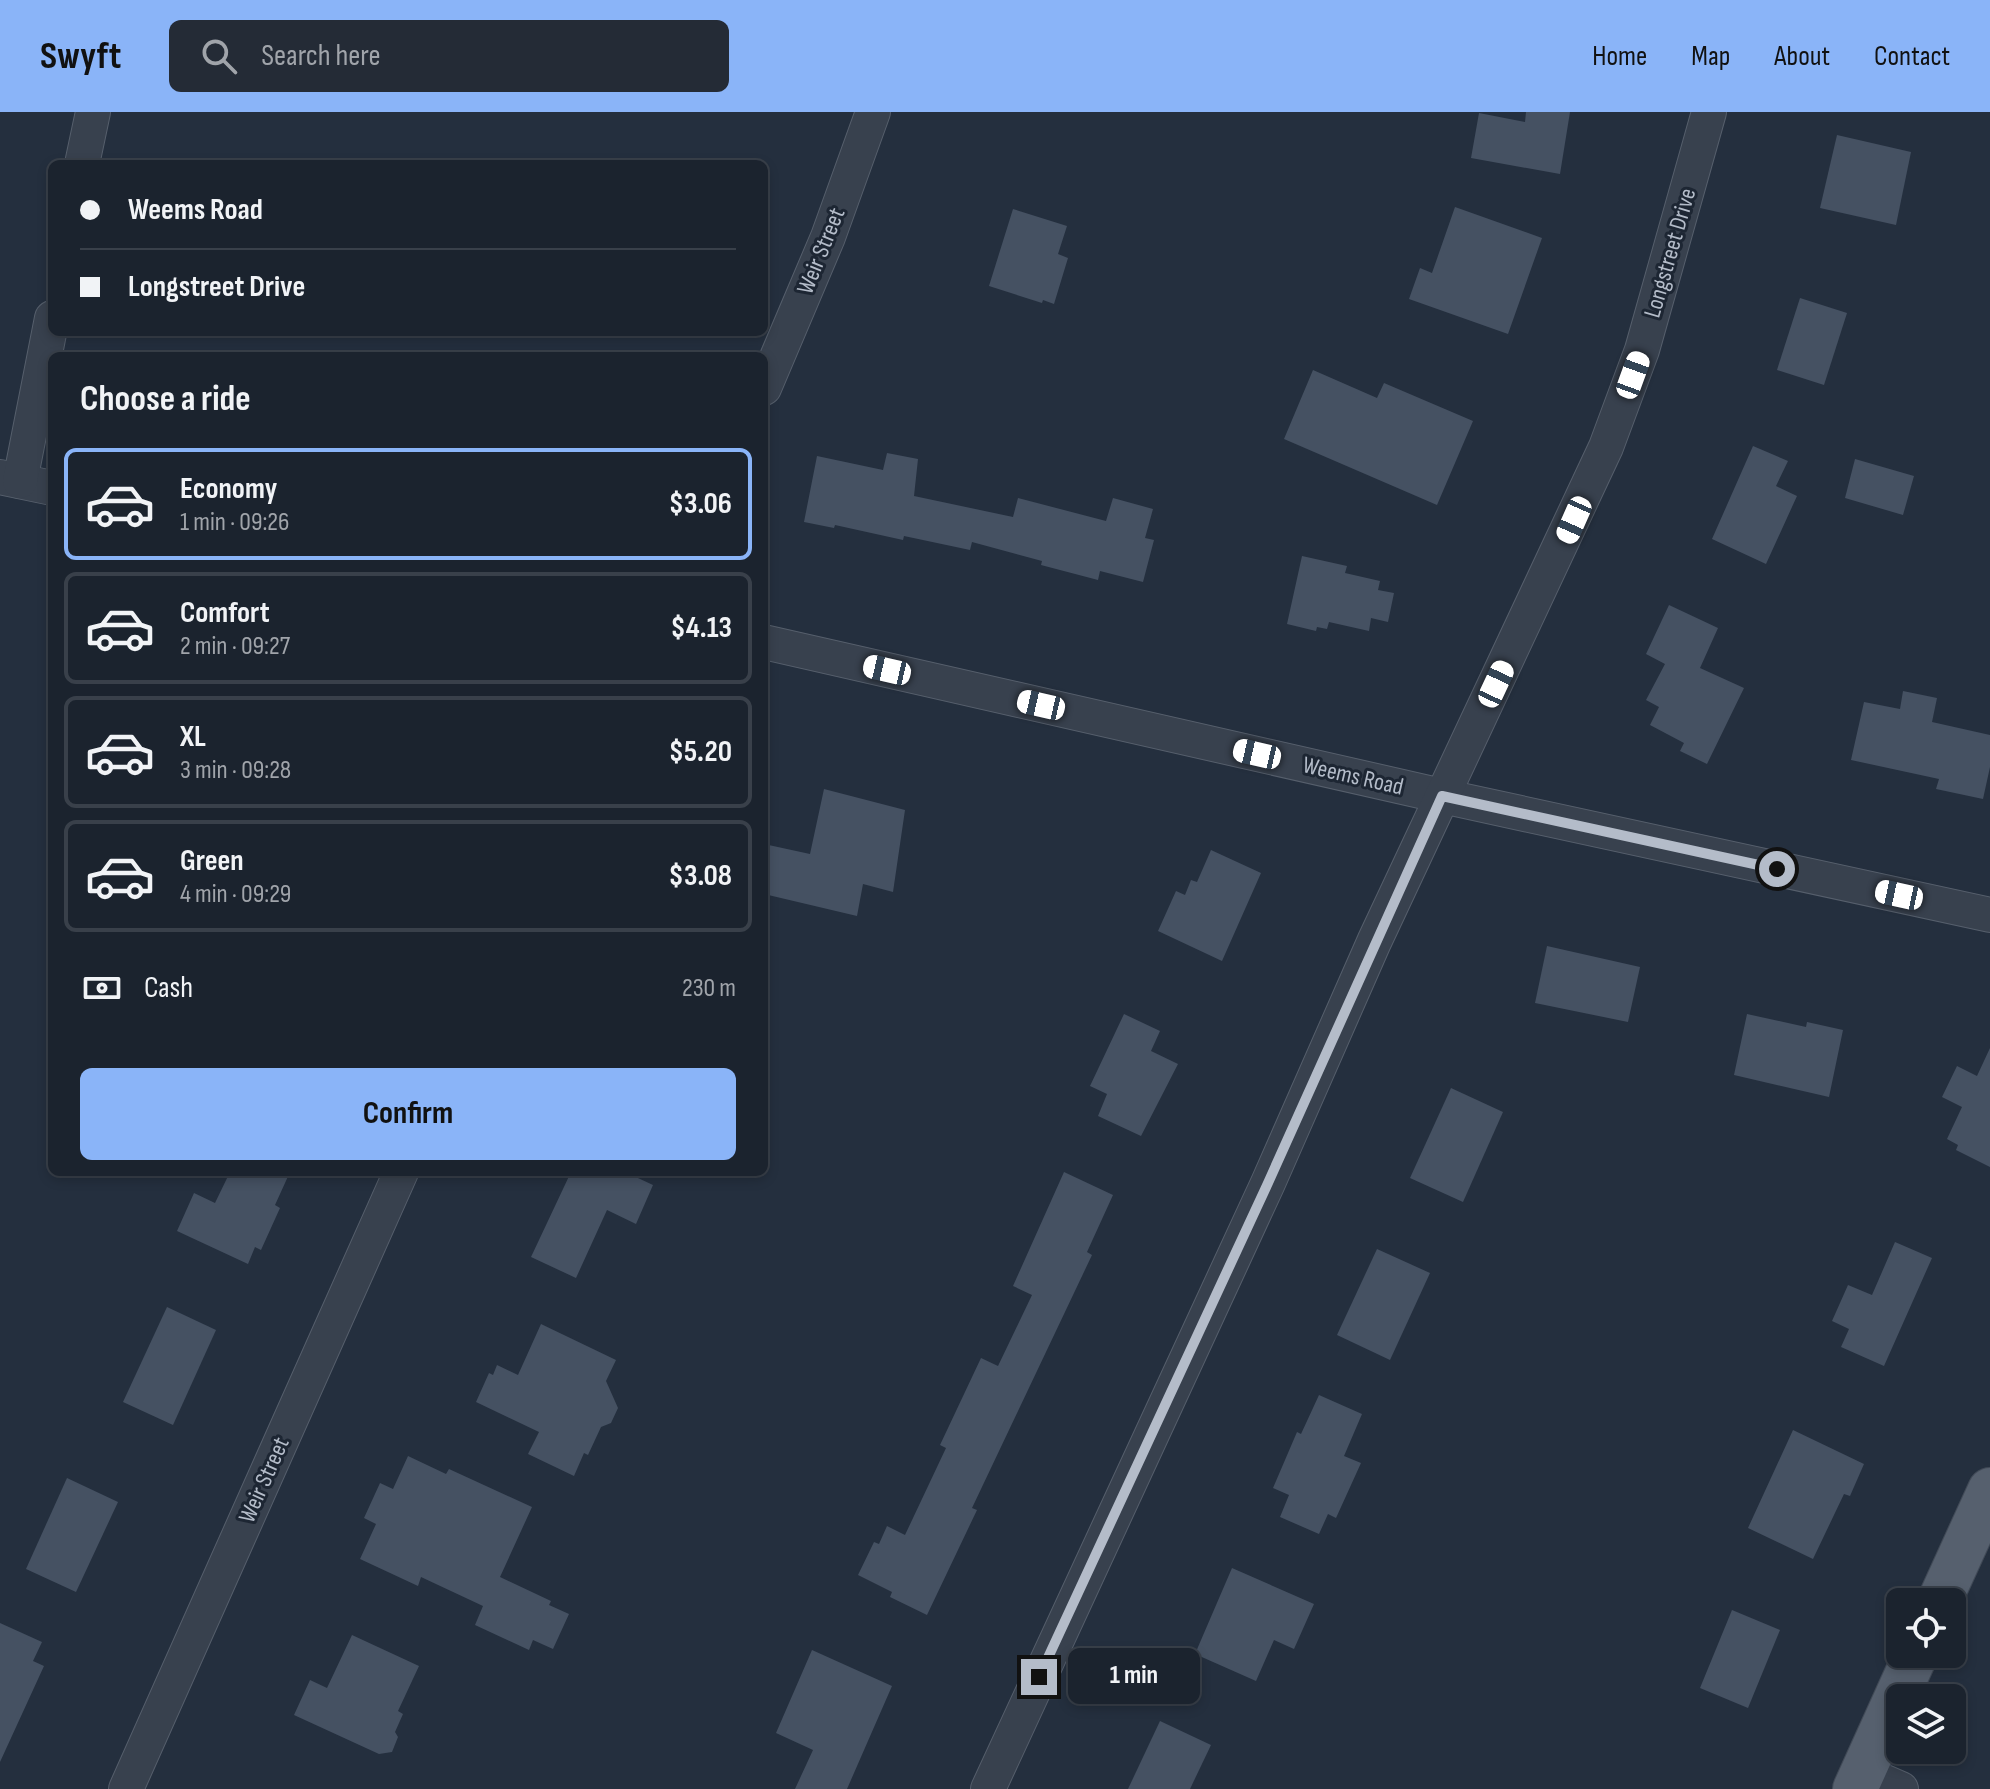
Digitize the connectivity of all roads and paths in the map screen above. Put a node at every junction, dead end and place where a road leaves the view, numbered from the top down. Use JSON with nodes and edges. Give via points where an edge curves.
{"nodes":[{"id":1,"x":93,"y":112,"type":"edge"},
{"id":2,"x":873,"y":112,"type":"edge"},
{"id":3,"x":1709,"y":112,"type":"edge"},
{"id":4,"x":83,"y":160,"type":"edge"},
{"id":5,"x":49,"y":336,"type":"edge"},
{"id":6,"x":768,"y":379,"type":"edge"},
{"id":7,"x":24,"y":482,"type":"edge"},
{"id":8,"x":768,"y":643,"type":"edge"},
{"id":9,"x":1442,"y":796,"type":"junction"},
{"id":10,"x":1990,"y":915,"type":"edge"},
{"id":11,"x":399,"y":1176,"type":"edge"},
{"id":12,"x":1990,"y":1490,"type":"edge"},
{"id":13,"x":1945,"y":1588,"type":"edge"},
{"id":14,"x":1911,"y":1668,"type":"edge"},
{"id":15,"x":1873,"y":1783,"type":"edge"},
{"id":16,"x":126,"y":1789,"type":"edge"},
{"id":17,"x":988,"y":1789,"type":"edge"}],
"edges":[{"from":1,"to":4,"type":"street"},
{"from":2,"to":6,"type":"street","name":"Weir Street"},
{"from":3,"to":9,"type":"street","name":"Longstreet Drive","via":[[1642,350],[1606,447]]},
{"from":5,"to":7,"type":"street"},
{"from":8,"to":9,"type":"street","name":"Weems Road"},
{"from":9,"to":10,"type":"street","name":"Weems Road"},
{"from":9,"to":17,"type":"street","name":"Longstreet Drive"},
{"from":11,"to":16,"type":"street","name":"Weir Street"},
{"from":12,"to":13,"type":"main road"},
{"from":14,"to":15,"type":"main road"}]}
